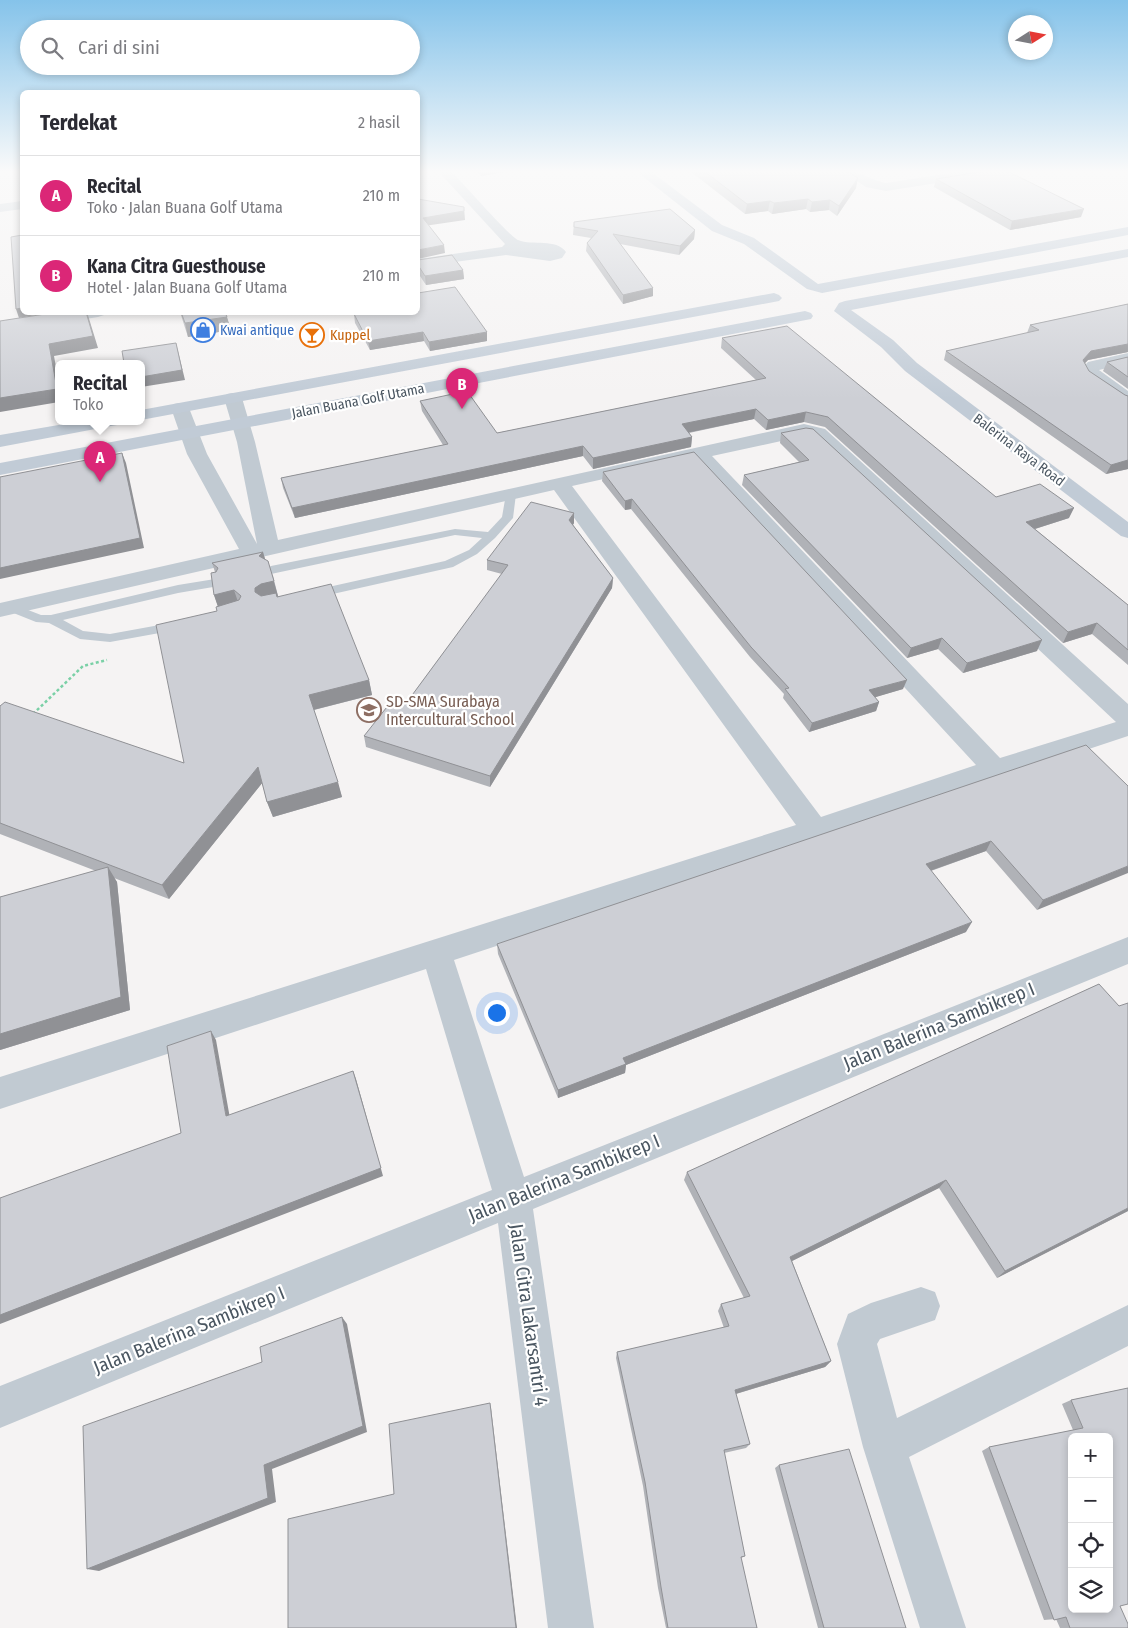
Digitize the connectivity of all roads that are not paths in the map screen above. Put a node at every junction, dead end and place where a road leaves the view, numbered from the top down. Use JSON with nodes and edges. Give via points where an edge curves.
{"nodes":[{"id":1,"x":508,"y":247,"type":"edge"},
{"id":2,"x":731,"y":247,"type":"edge"},
{"id":3,"x":758,"y":247,"type":"edge"},
{"id":4,"x":1039,"y":247,"type":"edge"},
{"id":5,"x":734,"y":249,"type":"dead end"},
{"id":6,"x":1128,"y":253,"type":"edge"},
{"id":7,"x":420,"y":263,"type":"edge"},
{"id":8,"x":817,"y":287,"type":"junction"},
{"id":9,"x":779,"y":290,"type":"junction"},
{"id":10,"x":834,"y":314,"type":"junction"},
{"id":11,"x":80,"y":315,"type":"edge"},
{"id":12,"x":805,"y":316,"type":"junction"},
{"id":13,"x":0,"y":328,"type":"edge"},
{"id":14,"x":1128,"y":358,"type":"edge"},
{"id":15,"x":233,"y":398,"type":"junction"},
{"id":16,"x":1128,"y":400,"type":"edge"},
{"id":17,"x":180,"y":408,"type":"junction"},
{"id":18,"x":145,"y":414,"type":"edge"},
{"id":19,"x":242,"y":423,"type":"junction"},
{"id":20,"x":89,"y":425,"type":"edge"},
{"id":21,"x":188,"y":434,"type":"junction"},
{"id":22,"x":0,"y":441,"type":"edge"},
{"id":23,"x":700,"y":453,"type":"junction"},
{"id":24,"x":0,"y":469,"type":"edge"},
{"id":25,"x":559,"y":483,"type":"junction"},
{"id":26,"x":511,"y":494,"type":"junction"},
{"id":27,"x":1128,"y":532,"type":"edge"},
{"id":28,"x":491,"y":536,"type":"junction"},
{"id":29,"x":260,"y":551,"type":"junction"},
{"id":30,"x":271,"y":570,"type":"edge"},
{"id":31,"x":215,"y":583,"type":"edge"},
{"id":32,"x":304,"y":597,"type":"edge"},
{"id":33,"x":13,"y":606,"type":"edge"},
{"id":34,"x":51,"y":619,"type":"junction"},
{"id":35,"x":186,"y":624,"type":"edge"},
{"id":36,"x":1128,"y":718,"type":"edge"},
{"id":37,"x":1128,"y":727,"type":"edge"},
{"id":38,"x":995,"y":769,"type":"junction"},
{"id":39,"x":815,"y":830,"type":"junction"},
{"id":40,"x":1128,"y":950,"type":"edge"},
{"id":41,"x":436,"y":952,"type":"junction"},
{"id":42,"x":0,"y":1093,"type":"edge"},
{"id":43,"x":514,"y":1198,"type":"junction"},
{"id":44,"x":921,"y":1306,"type":"dead end"},
{"id":45,"x":1128,"y":1324,"type":"edge"},
{"id":46,"x":0,"y":1407,"type":"edge"},
{"id":47,"x":884,"y":1447,"type":"junction"},
{"id":48,"x":571,"y":1628,"type":"edge"},
{"id":49,"x":943,"y":1628,"type":"edge"}],
"edges":[{"from":1,"to":7,"type":"street"},
{"from":2,"to":5,"type":"main road"},
{"from":3,"to":8,"type":"main road"},
{"from":4,"to":8,"type":"main road"},
{"from":6,"to":10,"type":"main road"},
{"from":8,"to":9,"type":"main road","name":"Jalan Buana Golf Utama"},
{"from":8,"to":10,"type":"main road","name":"Balerina Raya Road","via":[[831,290],[846,302]]},
{"from":9,"to":12,"type":"main road","via":[[775,302],[785,311]]},
{"from":9,"to":15,"type":"main road","name":"Jalan Buana Golf Utama"},
{"from":10,"to":12,"type":"main road"},
{"from":10,"to":27,"type":"main road","name":"Balerina Raya Road","via":[[884,357],[911,367]]},
{"from":11,"to":13,"type":"street"},
{"from":12,"to":19,"type":"main road","name":"Jalan Buana Golf Utama"},
{"from":14,"to":16,"type":"street","via":[[1094,366],[1090,370],[1092,375]]},
{"from":15,"to":17,"type":"main road","name":"Jalan Buana Golf Utama"},
{"from":15,"to":19,"type":"street"},
{"from":17,"to":18,"type":"main road","name":"Jalan Buana Golf Utama"},
{"from":17,"to":21,"type":"street"},
{"from":19,"to":21,"type":"main road","name":"Jalan Buana Golf Utama"},
{"from":19,"to":29,"type":"street"},
{"from":20,"to":22,"type":"main road"},
{"from":21,"to":24,"type":"main road","name":"Jalan Buana Golf Utama"},
{"from":21,"to":29,"type":"street"},
{"from":23,"to":25,"type":"street"},
{"from":23,"to":36,"type":"street","via":[[796,431],[818,433]]},
{"from":23,"to":38,"type":"street"},
{"from":25,"to":26,"type":"street"},
{"from":25,"to":39,"type":"street"},
{"from":26,"to":28,"type":"lane","via":[[508,518]]},
{"from":26,"to":29,"type":"street"},
{"from":28,"to":30,"type":"lane","via":[[455,532]]},
{"from":28,"to":32,"type":"lane","via":[[472,552],[449,564]]},
{"from":29,"to":33,"type":"street"},
{"from":31,"to":34,"type":"lane"},
{"from":33,"to":34,"type":"lane","via":[[40,619]]},
{"from":34,"to":35,"type":"lane","via":[[80,635],[110,638]]},
{"from":37,"to":38,"type":"street"},
{"from":38,"to":39,"type":"street"},
{"from":39,"to":41,"type":"street"},
{"from":40,"to":43,"type":"street","name":"Jalan Balerina Sambikrep I"},
{"from":41,"to":42,"type":"street"},
{"from":41,"to":43,"type":"street","name":"Jalan Citra Lakarsantri 4"},
{"from":43,"to":46,"type":"street","name":"Jalan Balerina Sambikrep I"},
{"from":43,"to":48,"type":"street","name":"Jalan Citra Lakarsantri 4"},
{"from":44,"to":47,"type":"street","via":[[871,1323],[858,1335]]},
{"from":45,"to":47,"type":"street"},
{"from":47,"to":49,"type":"street"}]}
